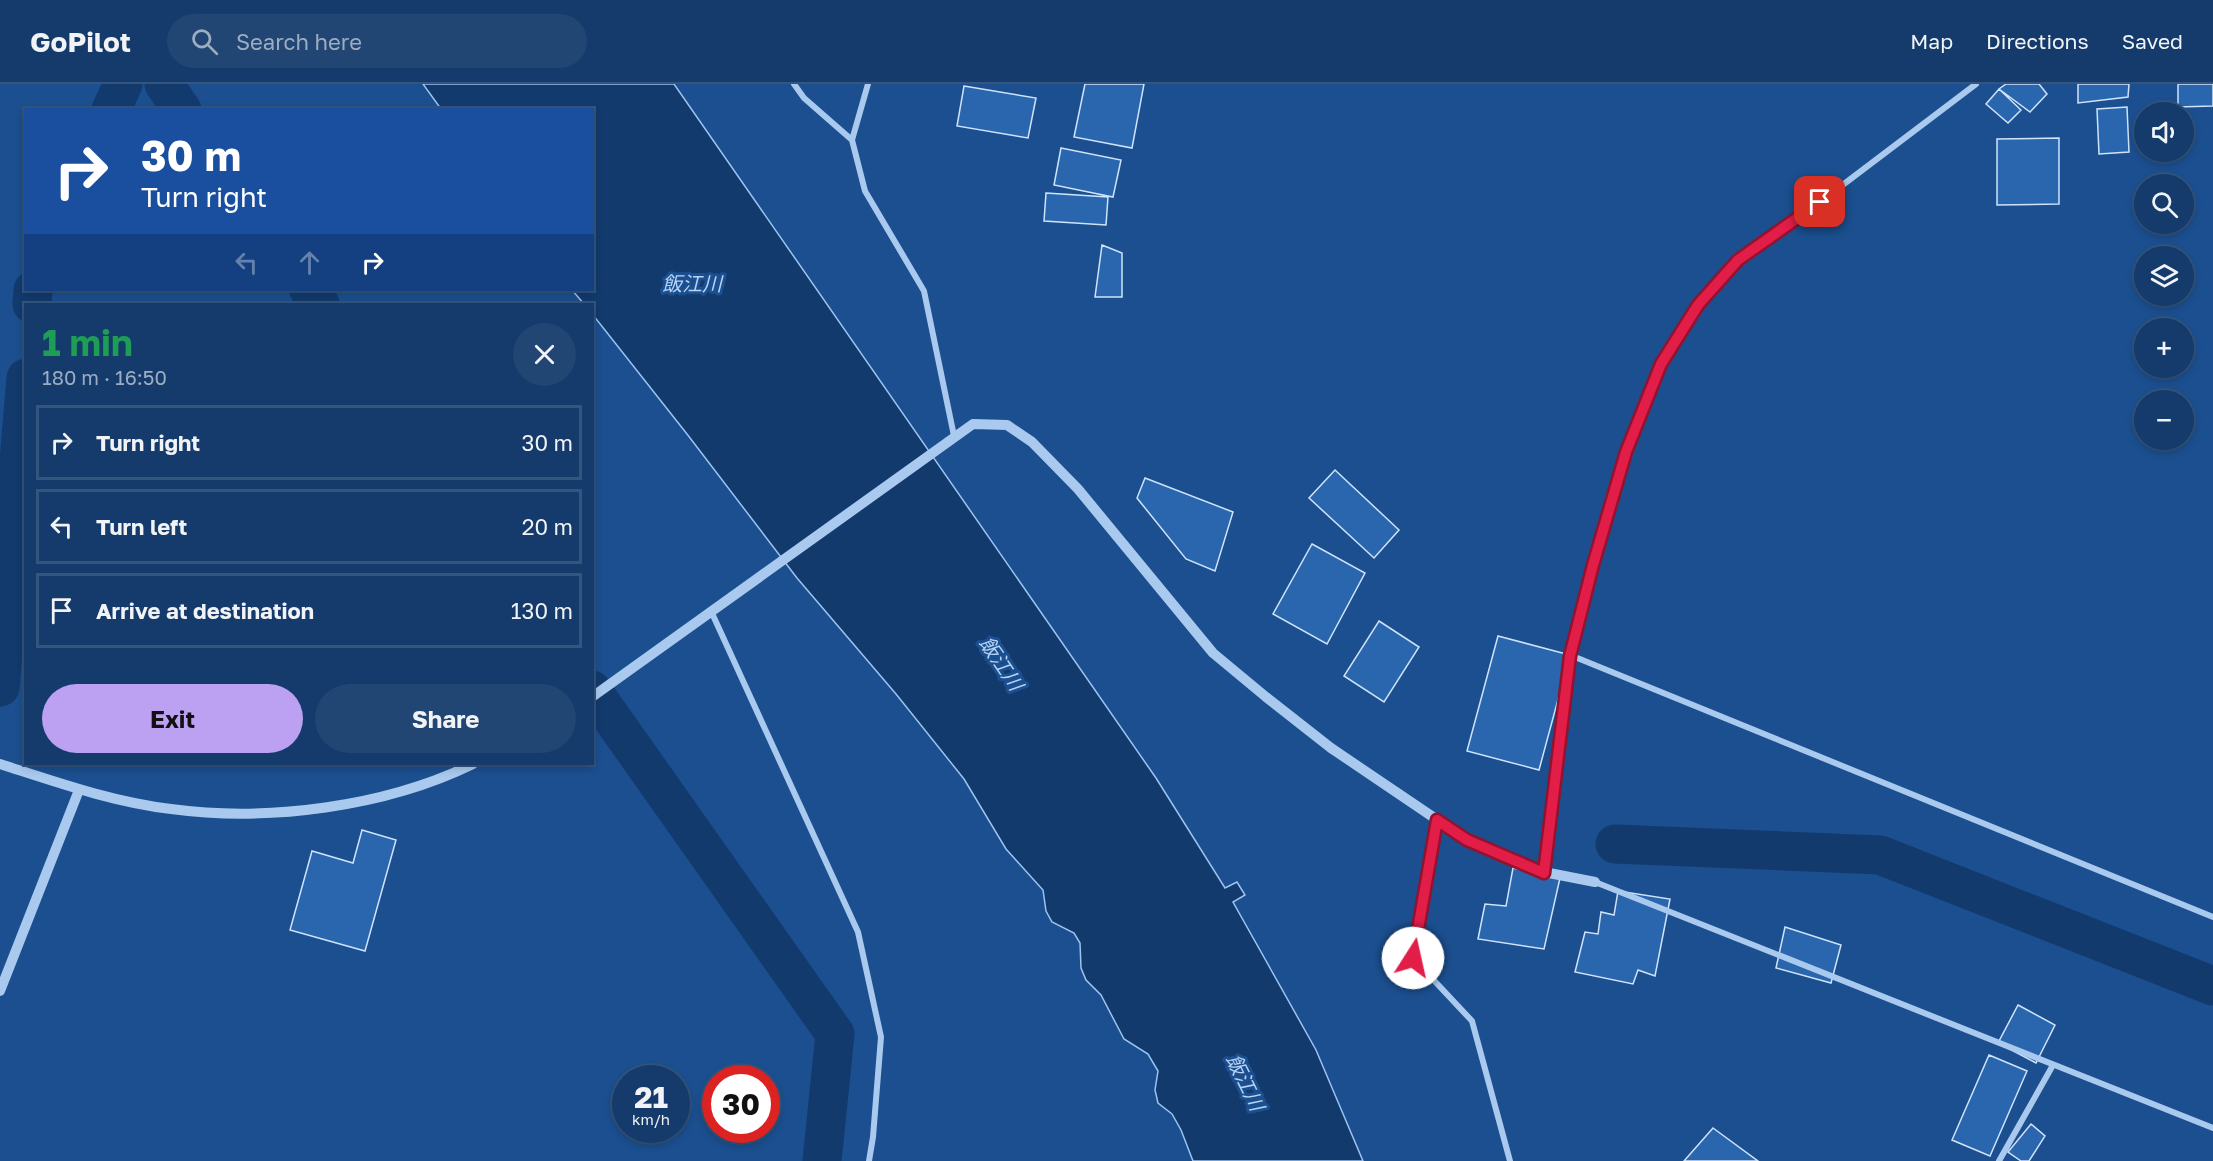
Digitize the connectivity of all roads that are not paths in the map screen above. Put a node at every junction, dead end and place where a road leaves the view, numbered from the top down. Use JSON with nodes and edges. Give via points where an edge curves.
{"nodes":[{"id":1,"x":794,"y":84,"type":"edge"},
{"id":2,"x":868,"y":84,"type":"edge"},
{"id":3,"x":1976,"y":84,"type":"edge"},
{"id":4,"x":852,"y":140,"type":"junction"},
{"id":5,"x":954,"y":436,"type":"junction"},
{"id":6,"x":711,"y":611,"type":"junction"},
{"id":7,"x":1570,"y":656,"type":"junction"},
{"id":8,"x":594,"y":696,"type":"edge"},
{"id":9,"x":470,"y":765,"type":"edge"},
{"id":10,"x":5,"y":766,"type":"edge"},
{"id":11,"x":79,"y":790,"type":"junction"},
{"id":12,"x":1437,"y":820,"type":"junction"},
{"id":13,"x":1544,"y":873,"type":"junction"},
{"id":14,"x":1595,"y":882,"type":"joint"},
{"id":15,"x":2213,"y":917,"type":"edge"},
{"id":16,"x":0,"y":991,"type":"edge"},
{"id":17,"x":2053,"y":1065,"type":"junction"},
{"id":18,"x":2213,"y":1128,"type":"edge"},
{"id":19,"x":869,"y":1161,"type":"edge"},
{"id":20,"x":1510,"y":1161,"type":"edge"},
{"id":21,"x":1999,"y":1161,"type":"edge"}],
"edges":[{"from":1,"to":4,"type":"street","via":[[804,98]]},
{"from":2,"to":4,"type":"street"},
{"from":3,"to":7,"type":"street","via":[[1738,260],[1698,305],[1661,364],[1626,452]]},
{"from":4,"to":5,"type":"street","via":[[865,191],[924,291]]},
{"from":5,"to":6,"type":"street"},
{"from":5,"to":12,"type":"street","via":[[973,424],[1007,425],[1032,442],[1078,489],[1213,652],[1331,748]]},
{"from":6,"to":8,"type":"street"},
{"from":6,"to":19,"type":"street","via":[[858,932],[881,1037]]},
{"from":7,"to":13,"type":"street"},
{"from":7,"to":15,"type":"street"},
{"from":9,"to":11,"type":"street","via":[[388,795],[307,810],[235,814],[170,809]]},
{"from":10,"to":11,"type":"street"},
{"from":11,"to":16,"type":"street"},
{"from":12,"to":13,"type":"street","via":[[1467,840]]},
{"from":12,"to":20,"type":"street","via":[[1413,958],[1472,1021]]},
{"from":13,"to":14,"type":"street"},
{"from":14,"to":17,"type":"street"},
{"from":17,"to":18,"type":"street"},
{"from":17,"to":21,"type":"street"}]}
